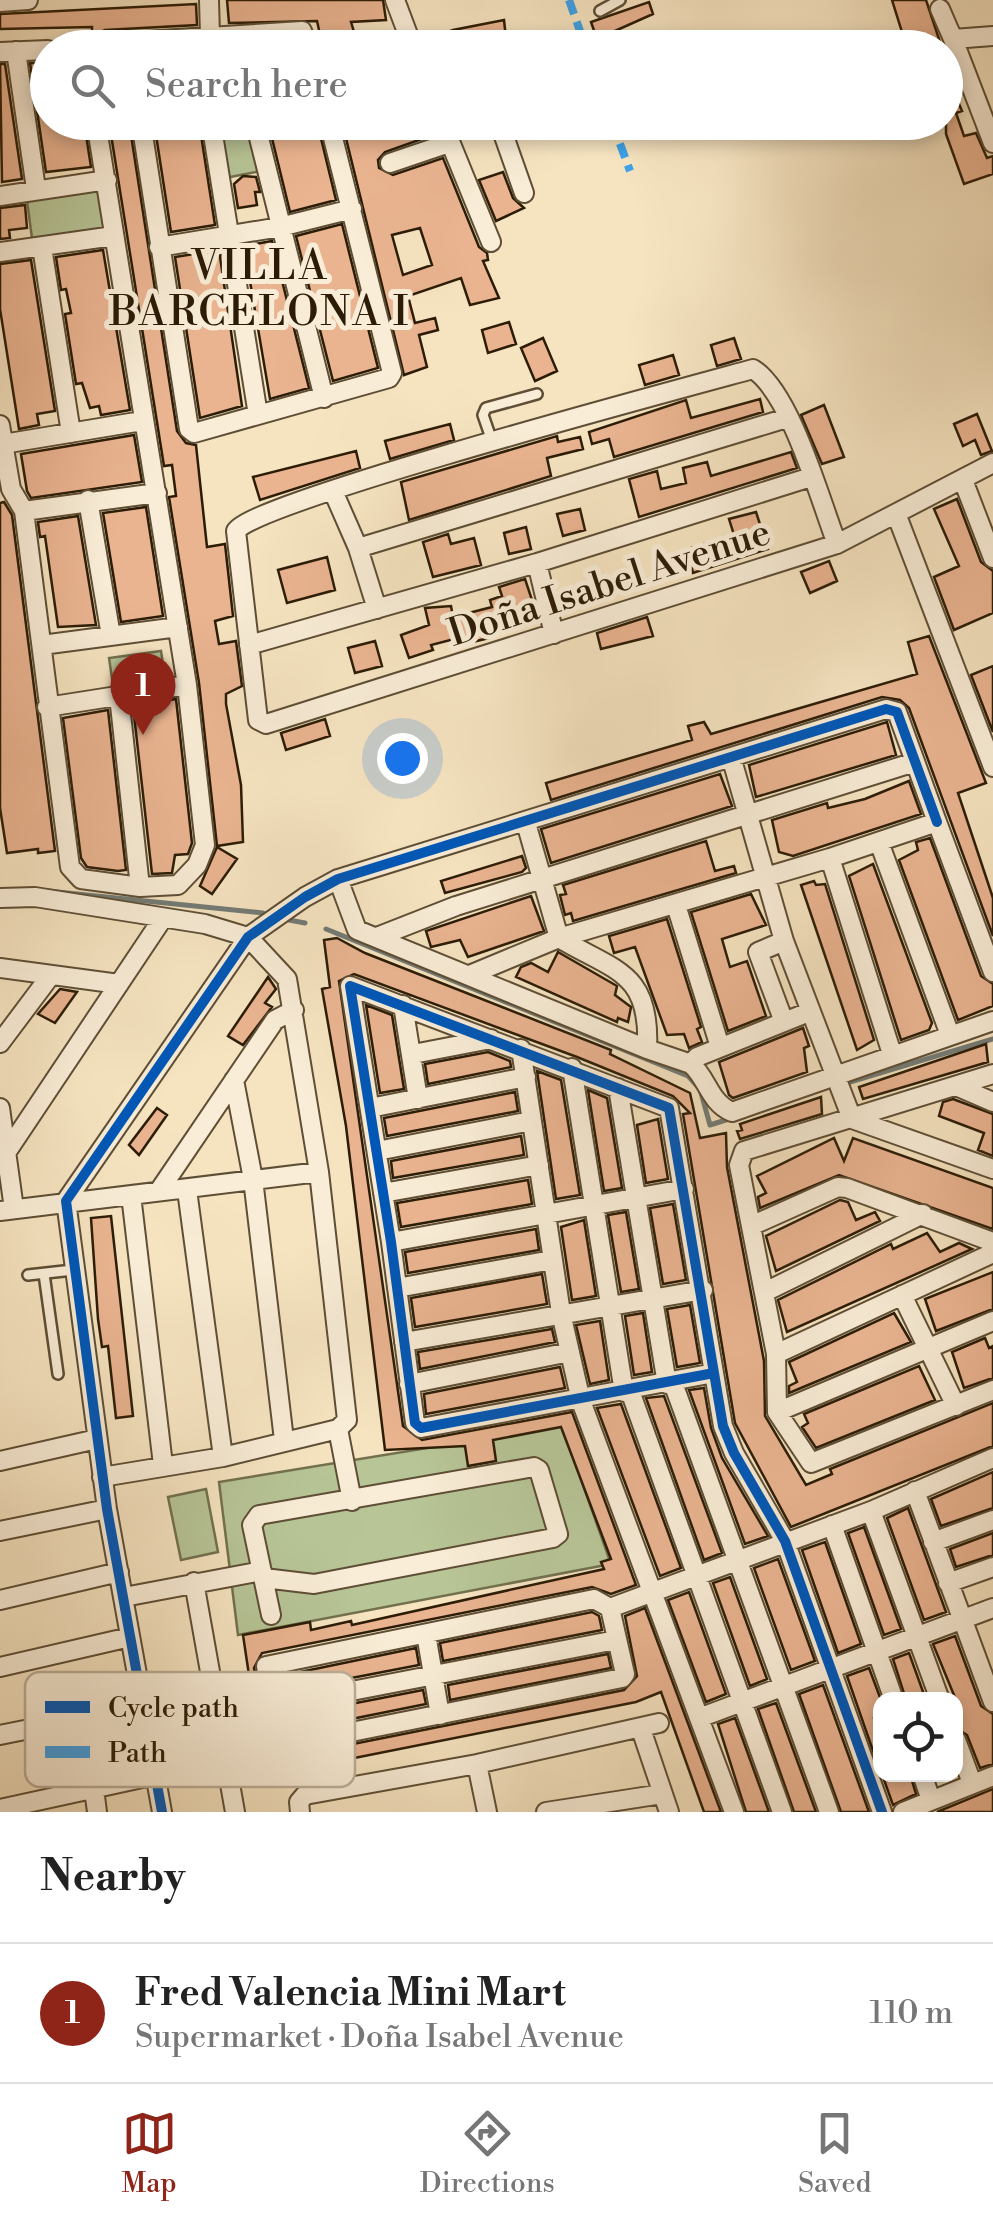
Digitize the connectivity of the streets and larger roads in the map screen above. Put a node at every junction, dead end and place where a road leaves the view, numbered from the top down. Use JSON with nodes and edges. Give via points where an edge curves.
{"nodes":[{"id":1,"x":28,"y":0,"type":"edge"},
{"id":2,"x":209,"y":0,"type":"edge"},
{"id":3,"x":395,"y":0,"type":"edge"},
{"id":4,"x":0,"y":2,"type":"edge"},
{"id":5,"x":940,"y":9,"type":"dead end"},
{"id":6,"x":203,"y":30,"type":"edge"},
{"id":7,"x":406,"y":30,"type":"edge"},
{"id":8,"x":948,"y":30,"type":"edge"},
{"id":9,"x":993,"y":36,"type":"edge"},
{"id":10,"x":963,"y":38,"type":"edge"},
{"id":11,"x":8,"y":52,"type":"edge"},
{"id":12,"x":963,"y":67,"type":"edge"},
{"id":13,"x":99,"y":140,"type":"edge"},
{"id":14,"x":144,"y":140,"type":"edge"},
{"id":15,"x":213,"y":140,"type":"edge"},
{"id":16,"x":259,"y":140,"type":"edge"},
{"id":17,"x":333,"y":140,"type":"edge"},
{"id":18,"x":505,"y":140,"type":"edge"},
{"id":19,"x":449,"y":142,"type":"joint"},
{"id":20,"x":993,"y":143,"type":"edge"},
{"id":21,"x":390,"y":163,"type":"dead end"},
{"id":22,"x":107,"y":180,"type":"junction"},
{"id":23,"x":36,"y":190,"type":"junction"},
{"id":24,"x":524,"y":193,"type":"dead end"},
{"id":25,"x":0,"y":196,"type":"edge"},
{"id":26,"x":352,"y":208,"type":"junction"},
{"id":27,"x":280,"y":227,"type":"junction"},
{"id":28,"x":114,"y":236,"type":"junction"},
{"id":29,"x":230,"y":236,"type":"junction"},
{"id":30,"x":491,"y":242,"type":"dead end"},
{"id":31,"x":159,"y":246,"type":"junction"},
{"id":32,"x":42,"y":247,"type":"junction"},
{"id":33,"x":0,"y":252,"type":"edge"},
{"id":34,"x":324,"y":398,"type":"junction"},
{"id":35,"x":258,"y":415,"type":"junction"},
{"id":36,"x":787,"y":418,"type":"junction"},
{"id":37,"x":142,"y":421,"type":"junction"},
{"id":38,"x":0,"y":425,"type":"edge"},
{"id":39,"x":71,"y":432,"type":"junction"},
{"id":40,"x":3,"y":444,"type":"junction"},
{"id":41,"x":993,"y":463,"type":"edge"},
{"id":42,"x":811,"y":476,"type":"junction"},
{"id":43,"x":963,"y":480,"type":"junction"},
{"id":44,"x":6,"y":490,"type":"edge"},
{"id":45,"x":333,"y":490,"type":"junction"},
{"id":46,"x":157,"y":492,"type":"junction"},
{"id":47,"x":88,"y":500,"type":"junction"},
{"id":48,"x":24,"y":511,"type":"junction"},
{"id":49,"x":897,"y":516,"type":"junction"},
{"id":50,"x":837,"y":544,"type":"junction"},
{"id":51,"x":358,"y":548,"type":"junction"},
{"id":52,"x":993,"y":558,"type":"edge"},
{"id":53,"x":537,"y":563,"type":"junction"},
{"id":54,"x":377,"y":609,"type":"junction"},
{"id":55,"x":178,"y":627,"type":"junction"},
{"id":56,"x":554,"y":634,"type":"junction"},
{"id":57,"x":111,"y":636,"type":"junction"},
{"id":58,"x":42,"y":645,"type":"junction"},
{"id":59,"x":249,"y":645,"type":"junction"},
{"id":60,"x":187,"y":685,"type":"junction"},
{"id":61,"x":119,"y":696,"type":"junction"},
{"id":62,"x":47,"y":707,"type":"junction"},
{"id":63,"x":732,"y":760,"type":"junction"},
{"id":64,"x":915,"y":762,"type":"junction"},
{"id":65,"x":993,"y":766,"type":"edge"},
{"id":66,"x":749,"y":817,"type":"junction"},
{"id":67,"x":936,"y":822,"type":"junction"},
{"id":68,"x":526,"y":823,"type":"junction"},
{"id":69,"x":879,"y":842,"type":"junction"},
{"id":70,"x":830,"y":858,"type":"junction"},
{"id":71,"x":766,"y":877,"type":"junction"},
{"id":72,"x":338,"y":879,"type":"junction"},
{"id":73,"x":541,"y":880,"type":"junction"},
{"id":74,"x":140,"y":886,"type":"junction"},
{"id":75,"x":0,"y":898,"type":"edge"},
{"id":76,"x":676,"y":906,"type":"junction"},
{"id":77,"x":164,"y":918,"type":"junction"},
{"id":78,"x":377,"y":936,"type":"junction"},
{"id":79,"x":248,"y":937,"type":"junction"},
{"id":80,"x":559,"y":938,"type":"junction"},
{"id":81,"x":784,"y":941,"type":"junction"},
{"id":82,"x":0,"y":968,"type":"edge"},
{"id":83,"x":993,"y":972,"type":"edge"},
{"id":84,"x":472,"y":974,"type":"junction"},
{"id":85,"x":51,"y":975,"type":"junction"},
{"id":86,"x":119,"y":984,"type":"junction"},
{"id":87,"x":403,"y":1005,"type":"junction"},
{"id":88,"x":294,"y":1010,"type":"junction"},
{"id":89,"x":809,"y":1012,"type":"junction"},
{"id":90,"x":993,"y":1021,"type":"edge"},
{"id":91,"x":784,"y":1022,"type":"junction"},
{"id":92,"x":950,"y":1035,"type":"junction"},
{"id":93,"x":492,"y":1039,"type":"junction"},
{"id":94,"x":0,"y":1043,"type":"edge"},
{"id":95,"x":720,"y":1047,"type":"junction"},
{"id":96,"x":647,"y":1048,"type":"junction"},
{"id":97,"x":521,"y":1049,"type":"junction"},
{"id":98,"x":413,"y":1054,"type":"junction"},
{"id":99,"x":892,"y":1054,"type":"junction"},
{"id":100,"x":690,"y":1064,"type":"junction"},
{"id":101,"x":572,"y":1068,"type":"junction"},
{"id":102,"x":832,"y":1074,"type":"junction"},
{"id":103,"x":993,"y":1074,"type":"edge"},
{"id":104,"x":526,"y":1077,"type":"junction"},
{"id":105,"x":234,"y":1080,"type":"junction"},
{"id":106,"x":956,"y":1086,"type":"junction"},
{"id":107,"x":618,"y":1088,"type":"junction"},
{"id":108,"x":418,"y":1099,"type":"junction"},
{"id":109,"x":993,"y":1102,"type":"edge"},
{"id":110,"x":0,"y":1108,"type":"edge"},
{"id":111,"x":370,"y":1108,"type":"junction"},
{"id":112,"x":852,"y":1119,"type":"junction"},
{"id":113,"x":531,"y":1121,"type":"junction"},
{"id":114,"x":377,"y":1151,"type":"junction"},
{"id":115,"x":4,"y":1156,"type":"junction"},
{"id":116,"x":540,"y":1165,"type":"junction"},
{"id":117,"x":993,"y":1169,"type":"edge"},
{"id":118,"x":318,"y":1172,"type":"junction"},
{"id":119,"x":253,"y":1180,"type":"junction"},
{"id":120,"x":684,"y":1189,"type":"junction"},
{"id":121,"x":188,"y":1190,"type":"junction"},
{"id":122,"x":159,"y":1191,"type":"junction"},
{"id":123,"x":383,"y":1193,"type":"junction"},
{"id":124,"x":130,"y":1195,"type":"junction"},
{"id":125,"x":636,"y":1198,"type":"junction"},
{"id":126,"x":66,"y":1201,"type":"junction"},
{"id":127,"x":592,"y":1208,"type":"junction"},
{"id":128,"x":7,"y":1210,"type":"edge"},
{"id":129,"x":924,"y":1214,"type":"junction"},
{"id":130,"x":547,"y":1216,"type":"junction"},
{"id":131,"x":750,"y":1226,"type":"junction"},
{"id":132,"x":391,"y":1242,"type":"junction"},
{"id":133,"x":993,"y":1242,"type":"edge"},
{"id":134,"x":993,"y":1254,"type":"edge"},
{"id":135,"x":552,"y":1260,"type":"junction"},
{"id":136,"x":396,"y":1288,"type":"junction"},
{"id":137,"x":703,"y":1290,"type":"junction"},
{"id":138,"x":765,"y":1292,"type":"junction"},
{"id":139,"x":902,"y":1295,"type":"junction"},
{"id":140,"x":654,"y":1297,"type":"junction"},
{"id":141,"x":612,"y":1306,"type":"junction"},
{"id":142,"x":561,"y":1313,"type":"junction"},
{"id":143,"x":993,"y":1320,"type":"edge"},
{"id":144,"x":404,"y":1342,"type":"junction"},
{"id":145,"x":931,"y":1348,"type":"junction"},
{"id":146,"x":570,"y":1352,"type":"junction"},
{"id":147,"x":776,"y":1354,"type":"junction"},
{"id":148,"x":714,"y":1373,"type":"junction"},
{"id":149,"x":670,"y":1383,"type":"junction"},
{"id":150,"x":409,"y":1384,"type":"junction"},
{"id":151,"x":993,"y":1390,"type":"edge"},
{"id":152,"x":627,"y":1391,"type":"junction"},
{"id":153,"x":581,"y":1401,"type":"junction"},
{"id":154,"x":956,"y":1406,"type":"junction"},
{"id":155,"x":777,"y":1412,"type":"junction"},
{"id":156,"x":338,"y":1430,"type":"junction"},
{"id":157,"x":97,"y":1439,"type":"junction"},
{"id":158,"x":284,"y":1440,"type":"junction"},
{"id":159,"x":223,"y":1457,"type":"junction"},
{"id":160,"x":993,"y":1458,"type":"edge"},
{"id":161,"x":0,"y":1460,"type":"edge"},
{"id":162,"x":163,"y":1466,"type":"junction"},
{"id":163,"x":102,"y":1477,"type":"junction"},
{"id":164,"x":915,"y":1491,"type":"junction"},
{"id":165,"x":352,"y":1501,"type":"junction"},
{"id":166,"x":107,"y":1509,"type":"junction"},
{"id":167,"x":870,"y":1511,"type":"junction"},
{"id":168,"x":993,"y":1520,"type":"edge"},
{"id":169,"x":832,"y":1525,"type":"junction"},
{"id":170,"x":0,"y":1532,"type":"edge"},
{"id":171,"x":785,"y":1540,"type":"junction"},
{"id":172,"x":933,"y":1542,"type":"junction"},
{"id":173,"x":735,"y":1559,"type":"junction"},
{"id":174,"x":993,"y":1567,"type":"edge"},
{"id":175,"x":119,"y":1572,"type":"junction"},
{"id":176,"x":263,"y":1574,"type":"junction"},
{"id":177,"x":695,"y":1575,"type":"junction"},
{"id":178,"x":194,"y":1582,"type":"junction"},
{"id":179,"x":948,"y":1583,"type":"junction"},
{"id":180,"x":654,"y":1593,"type":"junction"},
{"id":181,"x":124,"y":1597,"type":"junction"},
{"id":182,"x":0,"y":1600,"type":"edge"},
{"id":183,"x":610,"y":1608,"type":"junction"},
{"id":184,"x":993,"y":1608,"type":"edge"},
{"id":185,"x":271,"y":1615,"type":"dead end"},
{"id":186,"x":964,"y":1622,"type":"junction"},
{"id":187,"x":426,"y":1634,"type":"junction"},
{"id":188,"x":130,"y":1637,"type":"junction"},
{"id":189,"x":616,"y":1640,"type":"junction"},
{"id":190,"x":918,"y":1640,"type":"junction"},
{"id":191,"x":877,"y":1654,"type":"junction"},
{"id":192,"x":0,"y":1667,"type":"edge"},
{"id":193,"x":833,"y":1671,"type":"junction"},
{"id":194,"x":137,"y":1672,"type":"edge"},
{"id":195,"x":210,"y":1672,"type":"edge"},
{"id":196,"x":267,"y":1672,"type":"edge"},
{"id":197,"x":433,"y":1672,"type":"junction"},
{"id":198,"x":784,"y":1688,"type":"junction"},
{"id":199,"x":355,"y":1689,"type":"edge"},
{"id":200,"x":891,"y":1692,"type":"edge"},
{"id":201,"x":937,"y":1692,"type":"edge"},
{"id":202,"x":744,"y":1702,"type":"junction"},
{"id":203,"x":993,"y":1702,"type":"edge"},
{"id":204,"x":440,"y":1715,"type":"junction"},
{"id":205,"x":699,"y":1718,"type":"junction"},
{"id":206,"x":25,"y":1730,"type":"edge"},
{"id":207,"x":355,"y":1732,"type":"edge"},
{"id":208,"x":0,"y":1735,"type":"edge"},
{"id":209,"x":963,"y":1759,"type":"edge"},
{"id":210,"x":478,"y":1764,"type":"junction"},
{"id":211,"x":993,"y":1776,"type":"edge"},
{"id":212,"x":925,"y":1782,"type":"edge"},
{"id":213,"x":972,"y":1783,"type":"junction"},
{"id":214,"x":355,"y":1786,"type":"edge"},
{"id":215,"x":103,"y":1787,"type":"edge"},
{"id":216,"x":158,"y":1787,"type":"edge"},
{"id":217,"x":231,"y":1787,"type":"edge"},
{"id":218,"x":350,"y":1787,"type":"edge"},
{"id":219,"x":94,"y":1789,"type":"junction"},
{"id":220,"x":662,"y":1794,"type":"junction"},
{"id":221,"x":931,"y":1800,"type":"junction"},
{"id":222,"x":30,"y":1808,"type":"edge"},
{"id":223,"x":0,"y":1809,"type":"edge"},
{"id":224,"x":97,"y":1812,"type":"edge"},
{"id":225,"x":162,"y":1812,"type":"edge"},
{"id":226,"x":236,"y":1812,"type":"edge"},
{"id":227,"x":300,"y":1812,"type":"edge"},
{"id":228,"x":487,"y":1812,"type":"edge"},
{"id":229,"x":546,"y":1812,"type":"edge"},
{"id":230,"x":669,"y":1812,"type":"edge"},
{"id":231,"x":734,"y":1812,"type":"edge"},
{"id":232,"x":782,"y":1812,"type":"edge"},
{"id":233,"x":829,"y":1812,"type":"edge"},
{"id":234,"x":882,"y":1812,"type":"edge"},
{"id":235,"x":903,"y":1812,"type":"edge"}],
"edges":[{"from":1,"to":4,"type":"street"},
{"from":2,"to":6,"type":"street"},
{"from":3,"to":7,"type":"street"},
{"from":5,"to":8,"type":"street"},
{"from":9,"to":10,"type":"street"},
{"from":11,"to":23,"type":"street"},
{"from":12,"to":20,"type":"street"},
{"from":13,"to":22,"type":"street"},
{"from":14,"to":31,"type":"street"},
{"from":15,"to":29,"type":"street"},
{"from":16,"to":27,"type":"street"},
{"from":17,"to":26,"type":"street"},
{"from":18,"to":24,"type":"street"},
{"from":19,"to":21,"type":"street"},
{"from":19,"to":30,"type":"street"},
{"from":22,"to":23,"type":"street"},
{"from":22,"to":28,"type":"street"},
{"from":23,"to":25,"type":"street"},
{"from":26,"to":27,"type":"street"},
{"from":26,"to":34,"type":"street","via":[[392,373]]},
{"from":27,"to":29,"type":"street"},
{"from":27,"to":34,"type":"street"},
{"from":28,"to":32,"type":"street"},
{"from":28,"to":37,"type":"street"},
{"from":29,"to":31,"type":"street"},
{"from":29,"to":35,"type":"street"},
{"from":31,"to":35,"type":"street","via":[[189,429]]},
{"from":32,"to":33,"type":"street"},
{"from":32,"to":39,"type":"street"},
{"from":34,"to":35,"type":"street"},
{"from":36,"to":42,"type":"street"},
{"from":36,"to":45,"type":"street","via":[[767,378],[753,369]]},
{"from":36,"to":51,"type":"street"},
{"from":37,"to":39,"type":"street"},
{"from":37,"to":46,"type":"street"},
{"from":38,"to":40,"type":"street"},
{"from":39,"to":40,"type":"street"},
{"from":40,"to":44,"type":"street"},
{"from":41,"to":43,"type":"street","name":"Doña Isabel Avenue"},
{"from":42,"to":50,"type":"street"},
{"from":42,"to":53,"type":"street"},
{"from":43,"to":49,"type":"street","name":"Doña Isabel Avenue"},
{"from":43,"to":52,"type":"street"},
{"from":44,"to":48,"type":"street"},
{"from":45,"to":51,"type":"street"},
{"from":45,"to":59,"type":"street","via":[[236,531]]},
{"from":46,"to":47,"type":"street"},
{"from":46,"to":55,"type":"street"},
{"from":47,"to":48,"type":"street"},
{"from":47,"to":57,"type":"street"},
{"from":48,"to":58,"type":"street"},
{"from":49,"to":50,"type":"street","name":"Doña Isabel Avenue"},
{"from":49,"to":65,"type":"street"},
{"from":50,"to":56,"type":"street","name":"Doña Isabel Avenue"},
{"from":51,"to":54,"type":"street"},
{"from":53,"to":54,"type":"street"},
{"from":53,"to":56,"type":"street"},
{"from":54,"to":59,"type":"street"},
{"from":55,"to":57,"type":"street"},
{"from":55,"to":60,"type":"street"},
{"from":56,"to":59,"type":"street","name":"Doña Isabel Avenue","via":[[266,724],[258,720]]},
{"from":57,"to":58,"type":"street"},
{"from":58,"to":62,"type":"street"},
{"from":60,"to":61,"type":"street"},
{"from":60,"to":74,"type":"street","via":[[205,845],[178,885]]},
{"from":61,"to":62,"type":"street"},
{"from":61,"to":74,"type":"street"},
{"from":62,"to":74,"type":"street","via":[[74,875]]},
{"from":63,"to":64,"type":"street","via":[[893,709]]},
{"from":63,"to":66,"type":"street"},
{"from":63,"to":68,"type":"street"},
{"from":64,"to":66,"type":"street"},
{"from":64,"to":67,"type":"street"},
{"from":66,"to":71,"type":"street"},
{"from":66,"to":73,"type":"street"},
{"from":67,"to":69,"type":"street"},
{"from":67,"to":83,"type":"street"},
{"from":68,"to":72,"type":"street"},
{"from":68,"to":73,"type":"street"},
{"from":69,"to":70,"type":"street"},
{"from":69,"to":92,"type":"street"},
{"from":70,"to":71,"type":"street"},
{"from":70,"to":99,"type":"street"},
{"from":71,"to":76,"type":"street"},
{"from":71,"to":81,"type":"street"},
{"from":72,"to":78,"type":"street","via":[[351,923]]},
{"from":72,"to":79,"type":"street"},
{"from":73,"to":78,"type":"street"},
{"from":73,"to":80,"type":"street"},
{"from":75,"to":77,"type":"street","via":[[35,897]]},
{"from":76,"to":80,"type":"street"},
{"from":76,"to":95,"type":"street"},
{"from":77,"to":79,"type":"street"},
{"from":77,"to":86,"type":"street"},
{"from":78,"to":84,"type":"street"},
{"from":79,"to":88,"type":"street","via":[[287,979]]},
{"from":79,"to":126,"type":"street"},
{"from":80,"to":84,"type":"street"},
{"from":80,"to":96,"type":"street","via":[[625,972],[641,1001]]},
{"from":81,"to":89,"type":"street"},
{"from":81,"to":91,"type":"street","via":[[758,952]]},
{"from":82,"to":85,"type":"street"},
{"from":84,"to":96,"type":"street"},
{"from":85,"to":86,"type":"street"},
{"from":85,"to":94,"type":"street"},
{"from":86,"to":115,"type":"street"},
{"from":87,"to":93,"type":"street"},
{"from":87,"to":98,"type":"street"},
{"from":87,"to":111,"type":"street","via":[[347,988]]},
{"from":88,"to":105,"type":"street","via":[[275,1020]]},
{"from":88,"to":118,"type":"street"},
{"from":89,"to":91,"type":"street"},
{"from":89,"to":102,"type":"street"},
{"from":90,"to":92,"type":"street"},
{"from":91,"to":95,"type":"street"},
{"from":92,"to":99,"type":"street"},
{"from":93,"to":97,"type":"street"},
{"from":93,"to":98,"type":"street"},
{"from":95,"to":100,"type":"street"},
{"from":96,"to":100,"type":"street"},
{"from":97,"to":101,"type":"street"},
{"from":97,"to":104,"type":"street"},
{"from":98,"to":108,"type":"street"},
{"from":99,"to":102,"type":"street"},
{"from":100,"to":102,"type":"street","via":[[714,1102],[732,1112]]},
{"from":101,"to":107,"type":"street"},
{"from":101,"to":127,"type":"street"},
{"from":102,"to":112,"type":"street"},
{"from":103,"to":106,"type":"street"},
{"from":104,"to":108,"type":"street"},
{"from":104,"to":113,"type":"street"},
{"from":105,"to":119,"type":"street"},
{"from":105,"to":122,"type":"street"},
{"from":106,"to":109,"type":"street"},
{"from":106,"to":112,"type":"street"},
{"from":107,"to":120,"type":"street","via":[[669,1108]]},
{"from":107,"to":125,"type":"street"},
{"from":108,"to":111,"type":"street"},
{"from":110,"to":115,"type":"street"},
{"from":111,"to":114,"type":"street"},
{"from":112,"to":117,"type":"street"},
{"from":112,"to":131,"type":"street","via":[[744,1151],[739,1165]]},
{"from":113,"to":114,"type":"street"},
{"from":113,"to":116,"type":"street"},
{"from":114,"to":123,"type":"street"},
{"from":115,"to":128,"type":"street"},
{"from":116,"to":123,"type":"street"},
{"from":116,"to":130,"type":"street"},
{"from":118,"to":119,"type":"street"},
{"from":118,"to":156,"type":"street","via":[[347,1420]]},
{"from":119,"to":121,"type":"street"},
{"from":119,"to":158,"type":"street"},
{"from":120,"to":125,"type":"street"},
{"from":120,"to":137,"type":"street"},
{"from":121,"to":122,"type":"street"},
{"from":121,"to":159,"type":"street"},
{"from":122,"to":124,"type":"street"},
{"from":123,"to":132,"type":"street"},
{"from":124,"to":126,"type":"street"},
{"from":124,"to":162,"type":"street"},
{"from":125,"to":127,"type":"street"},
{"from":125,"to":140,"type":"street"},
{"from":126,"to":128,"type":"street"},
{"from":126,"to":157,"type":"street"},
{"from":127,"to":130,"type":"street"},
{"from":127,"to":141,"type":"street"},
{"from":129,"to":131,"type":"street","via":[[838,1187]]},
{"from":129,"to":133,"type":"street"},
{"from":129,"to":138,"type":"street"},
{"from":130,"to":132,"type":"street"},
{"from":130,"to":135,"type":"street"},
{"from":131,"to":138,"type":"street"},
{"from":132,"to":136,"type":"street"},
{"from":134,"to":139,"type":"street"},
{"from":135,"to":136,"type":"street"},
{"from":135,"to":142,"type":"street"},
{"from":136,"to":144,"type":"street"},
{"from":137,"to":140,"type":"street"},
{"from":137,"to":148,"type":"street"},
{"from":138,"to":147,"type":"street"},
{"from":139,"to":145,"type":"street"},
{"from":139,"to":147,"type":"street"},
{"from":140,"to":141,"type":"street"},
{"from":140,"to":149,"type":"street"},
{"from":141,"to":142,"type":"street"},
{"from":141,"to":152,"type":"street"},
{"from":142,"to":144,"type":"street"},
{"from":142,"to":146,"type":"street"},
{"from":143,"to":145,"type":"street"},
{"from":144,"to":150,"type":"street"},
{"from":145,"to":154,"type":"street"},
{"from":145,"to":155,"type":"street"},
{"from":146,"to":150,"type":"street"},
{"from":146,"to":153,"type":"street"},
{"from":147,"to":155,"type":"street"},
{"from":148,"to":149,"type":"street"},
{"from":148,"to":171,"type":"street","via":[[734,1453]]},
{"from":149,"to":152,"type":"street"},
{"from":149,"to":173,"type":"street"},
{"from":150,"to":153,"type":"street","via":[[413,1420],[421,1428]]},
{"from":151,"to":154,"type":"street"},
{"from":152,"to":153,"type":"street"},
{"from":152,"to":177,"type":"street"},
{"from":153,"to":180,"type":"street"},
{"from":154,"to":155,"type":"street","via":[[811,1464]]},
{"from":156,"to":158,"type":"street"},
{"from":156,"to":165,"type":"street"},
{"from":157,"to":161,"type":"street"},
{"from":157,"to":163,"type":"street"},
{"from":158,"to":159,"type":"street"},
{"from":159,"to":162,"type":"street"},
{"from":160,"to":164,"type":"street"},
{"from":162,"to":163,"type":"street"},
{"from":163,"to":166,"type":"street"},
{"from":164,"to":167,"type":"street"},
{"from":164,"to":172,"type":"street"},
{"from":165,"to":176,"type":"street","via":[[259,1515],[252,1526]]},
{"from":165,"to":176,"type":"street","via":[[534,1467],[558,1534],[314,1584]]},
{"from":166,"to":170,"type":"street"},
{"from":166,"to":175,"type":"street"},
{"from":167,"to":169,"type":"street"},
{"from":167,"to":190,"type":"street"},
{"from":168,"to":172,"type":"street"},
{"from":169,"to":171,"type":"street"},
{"from":169,"to":191,"type":"street"},
{"from":171,"to":173,"type":"street"},
{"from":171,"to":193,"type":"street"},
{"from":172,"to":179,"type":"street"},
{"from":173,"to":177,"type":"street"},
{"from":173,"to":198,"type":"street"},
{"from":174,"to":179,"type":"street"},
{"from":175,"to":181,"type":"street"},
{"from":175,"to":182,"type":"street"},
{"from":176,"to":178,"type":"street"},
{"from":176,"to":185,"type":"street"},
{"from":177,"to":180,"type":"street"},
{"from":177,"to":202,"type":"street"},
{"from":178,"to":181,"type":"street"},
{"from":178,"to":195,"type":"street"},
{"from":179,"to":186,"type":"street"},
{"from":180,"to":183,"type":"street"},
{"from":180,"to":205,"type":"street"},
{"from":181,"to":188,"type":"street"},
{"from":183,"to":187,"type":"street","via":[[586,1600]]},
{"from":183,"to":189,"type":"street"},
{"from":184,"to":186,"type":"street"},
{"from":186,"to":190,"type":"street"},
{"from":186,"to":203,"type":"street"},
{"from":187,"to":196,"type":"street","via":[[266,1666]]},
{"from":187,"to":197,"type":"street"},
{"from":188,"to":192,"type":"street"},
{"from":188,"to":194,"type":"street"},
{"from":189,"to":197,"type":"street"},
{"from":189,"to":204,"type":"street","via":[[622,1678]]},
{"from":190,"to":191,"type":"street"},
{"from":190,"to":201,"type":"street"},
{"from":191,"to":193,"type":"street"},
{"from":191,"to":200,"type":"street"},
{"from":193,"to":198,"type":"street"},
{"from":193,"to":234,"type":"street"},
{"from":197,"to":199,"type":"street"},
{"from":197,"to":204,"type":"street"},
{"from":198,"to":202,"type":"street"},
{"from":198,"to":233,"type":"street"},
{"from":202,"to":205,"type":"street"},
{"from":202,"to":232,"type":"street"},
{"from":204,"to":207,"type":"street"},
{"from":205,"to":231,"type":"street"},
{"from":206,"to":208,"type":"street"},
{"from":209,"to":213,"type":"street"},
{"from":210,"to":214,"type":"street"},
{"from":210,"to":220,"type":"street","via":[[650,1726]]},
{"from":210,"to":228,"type":"street"},
{"from":211,"to":213,"type":"street"},
{"from":212,"to":221,"type":"street"},
{"from":213,"to":221,"type":"street"},
{"from":215,"to":219,"type":"street"},
{"from":216,"to":225,"type":"street"},
{"from":217,"to":226,"type":"street"},
{"from":218,"to":227,"type":"street","via":[[305,1795]]},
{"from":219,"to":222,"type":"street"},
{"from":219,"to":224,"type":"street"},
{"from":220,"to":229,"type":"street"},
{"from":220,"to":230,"type":"street"},
{"from":221,"to":235,"type":"street"},
{"from":222,"to":223,"type":"street"}]}
